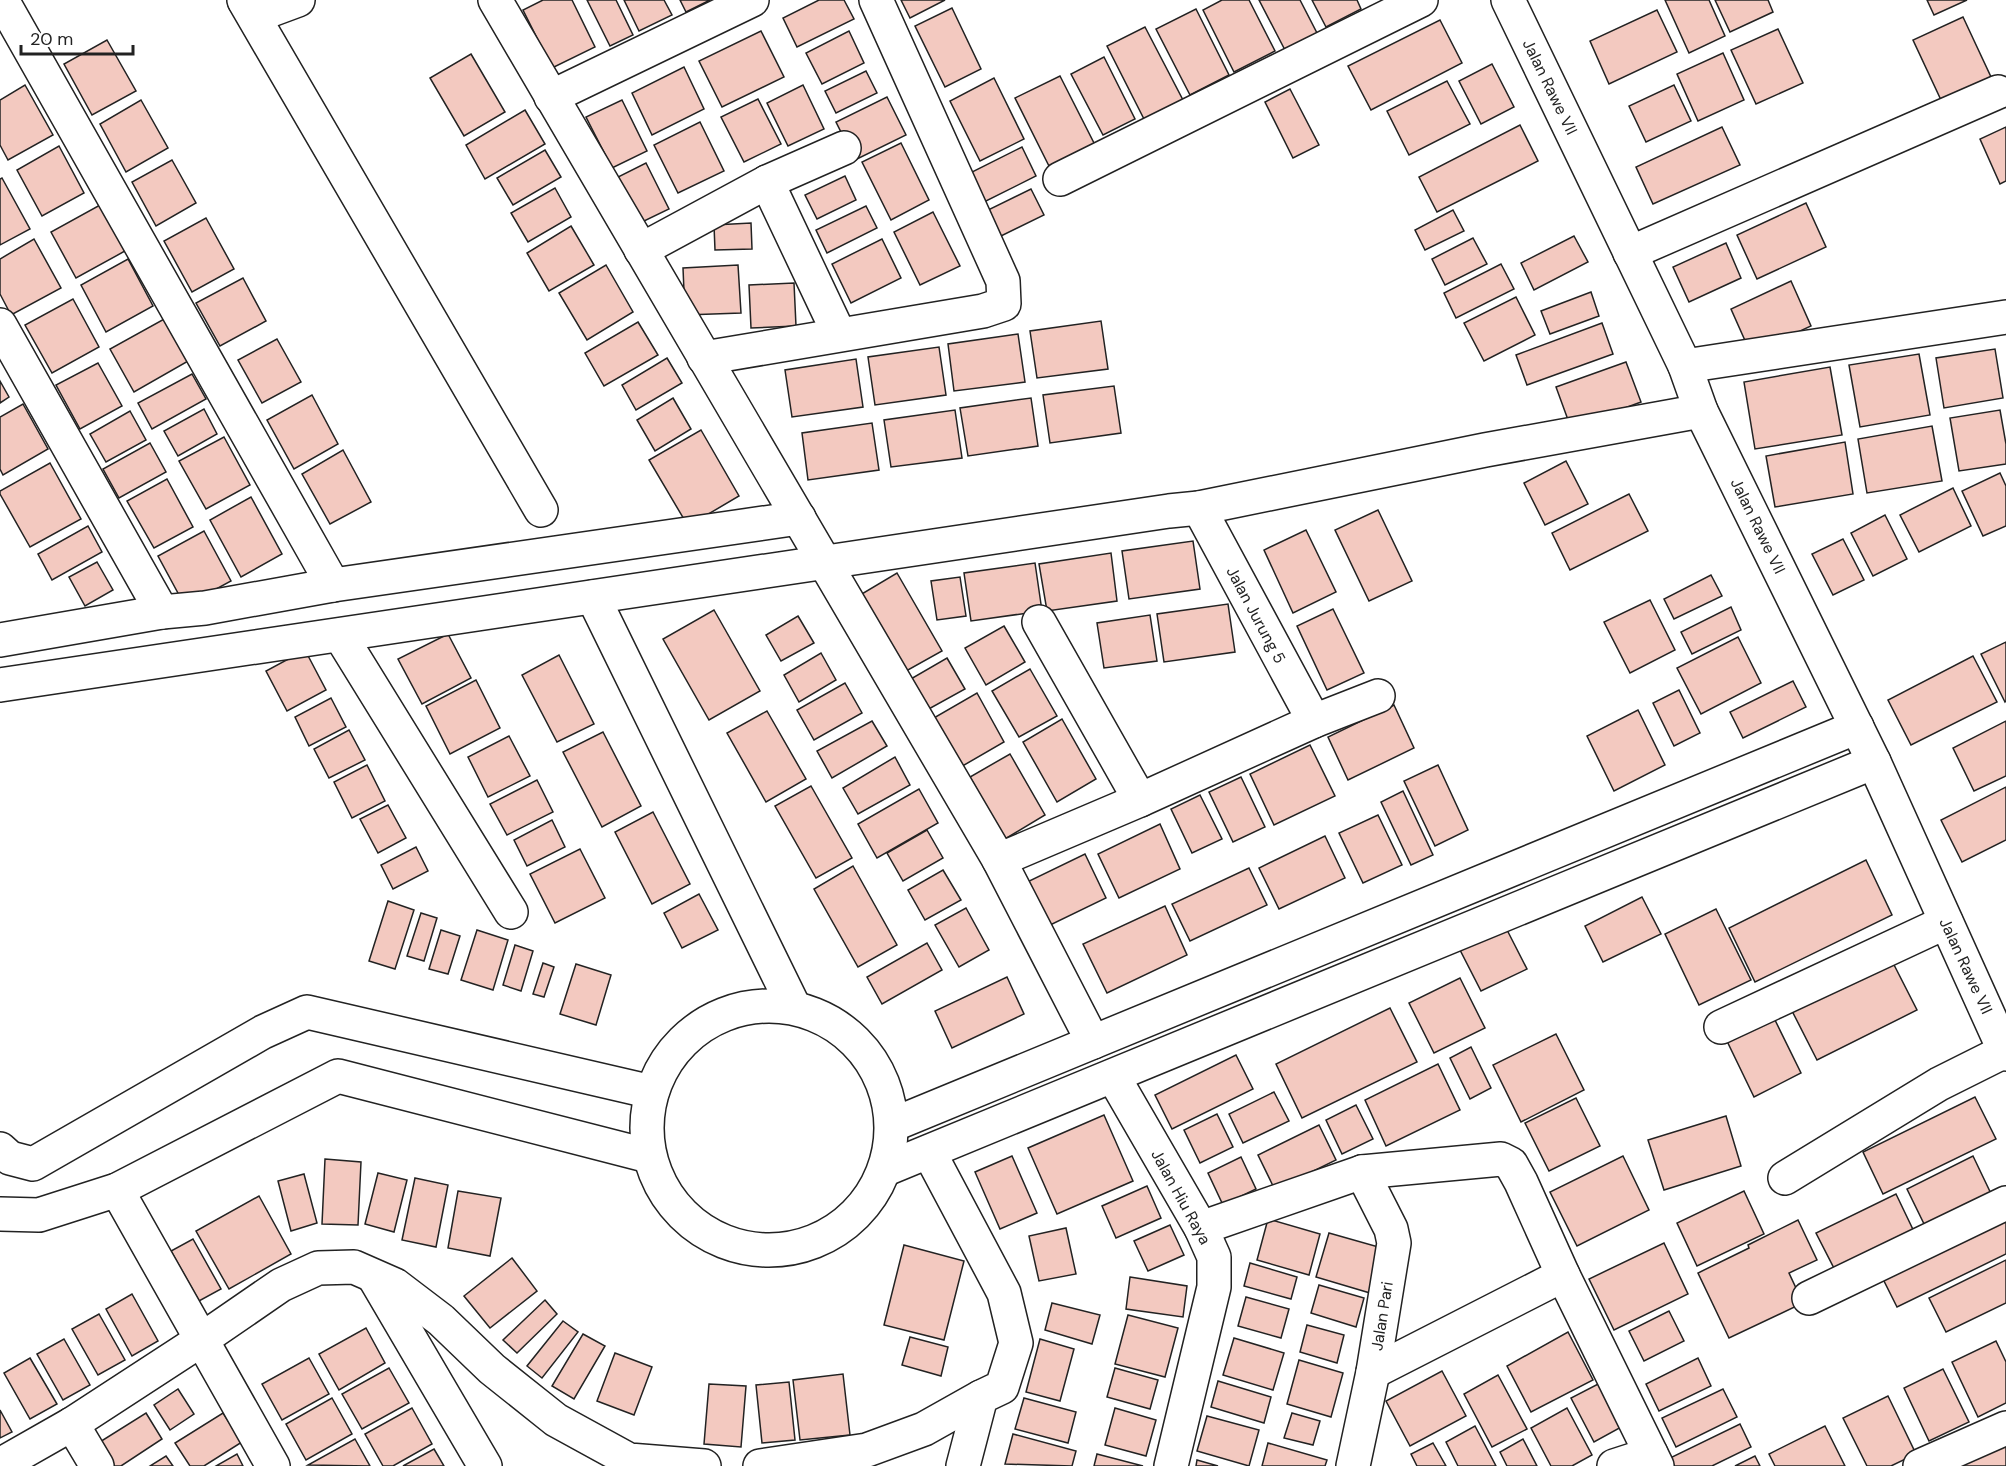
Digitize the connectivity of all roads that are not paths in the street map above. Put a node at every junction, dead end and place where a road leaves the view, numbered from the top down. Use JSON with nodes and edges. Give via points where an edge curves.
{"nodes":[{"id":1,"x":2,"y":0,"type":"edge"},
{"id":2,"x":298,"y":0,"type":"edge"},
{"id":3,"x":495,"y":0,"type":"edge"},
{"id":4,"x":752,"y":0,"type":"edge"},
{"id":5,"x":876,"y":0,"type":"edge"},
{"id":6,"x":1421,"y":0,"type":"edge"},
{"id":7,"x":1508,"y":0,"type":"edge"},
{"id":8,"x":244,"y":1,"type":"edge"},
{"id":9,"x":1998,"y":92,"type":"dead end"},
{"id":10,"x":551,"y":97,"type":"junction"},
{"id":11,"x":844,"y":148,"type":"dead end"},
{"id":12,"x":1060,"y":179,"type":"dead end"},
{"id":13,"x":767,"y":182,"type":"junction"},
{"id":14,"x":641,"y":250,"type":"junction"},
{"id":15,"x":1630,"y":254,"type":"junction"},
{"id":16,"x":2006,"y":317,"type":"edge"},
{"id":17,"x":0,"y":325,"type":"edge"},
{"id":18,"x":839,"y":334,"type":"junction"},
{"id":19,"x":705,"y":358,"type":"junction"},
{"id":20,"x":1685,"y":366,"type":"junction"},
{"id":21,"x":1701,"y":411,"type":"junction"},
{"id":22,"x":1199,"y":508,"type":"junction"},
{"id":23,"x":541,"y":510,"type":"dead end"},
{"id":24,"x":799,"y":518,"type":"junction"},
{"id":25,"x":825,"y":563,"type":"junction"},
{"id":26,"x":333,"y":585,"type":"junction"},
{"id":27,"x":593,"y":597,"type":"junction"},
{"id":28,"x":162,"y":612,"type":"junction"},
{"id":29,"x":1039,"y":622,"type":"dead end"},
{"id":30,"x":340,"y":635,"type":"junction"},
{"id":31,"x":0,"y":640,"type":"edge"},
{"id":32,"x":0,"y":686,"type":"edge"},
{"id":33,"x":1378,"y":696,"type":"dead end"},
{"id":34,"x":1314,"y":721,"type":"junction"},
{"id":35,"x":1857,"y":728,"type":"junction"},
{"id":36,"x":1874,"y":762,"type":"junction"},
{"id":37,"x":1140,"y":800,"type":"junction"},
{"id":38,"x":999,"y":860,"type":"junction"},
{"id":39,"x":511,"y":912,"type":"dead end"},
{"id":40,"x":1946,"y":922,"type":"junction"},
{"id":41,"x":794,"y":1008,"type":"junction"},
{"id":42,"x":1721,"y":1027,"type":"dead end"},
{"id":43,"x":1093,"y":1042,"type":"junction"},
{"id":44,"x":2005,"y":1052,"type":"edge"},
{"id":45,"x":1113,"y":1076,"type":"junction"},
{"id":46,"x":652,"y":1092,"type":"junction"},
{"id":47,"x":892,"y":1125,"type":"junction"},
{"id":48,"x":0,"y":1149,"type":"edge"},
{"id":49,"x":929,"y":1152,"type":"junction"},
{"id":50,"x":649,"y":1156,"type":"junction"},
{"id":51,"x":886,"y":1169,"type":"junction"},
{"id":52,"x":1362,"y":1172,"type":"junction"},
{"id":53,"x":1785,"y":1178,"type":"dead end"},
{"id":54,"x":117,"y":1190,"type":"junction"},
{"id":55,"x":2006,"y":1203,"type":"edge"},
{"id":56,"x":0,"y":1214,"type":"edge"},
{"id":57,"x":1201,"y":1228,"type":"junction"},
{"id":58,"x":373,"y":1275,"type":"junction"},
{"id":59,"x":1563,"y":1275,"type":"junction"},
{"id":60,"x":1809,"y":1298,"type":"dead end"},
{"id":61,"x":201,"y":1340,"type":"junction"},
{"id":62,"x":1373,"y":1372,"type":"junction"},
{"id":63,"x":981,"y":1397,"type":"junction"},
{"id":64,"x":72,"y":1424,"type":"junction"},
{"id":65,"x":2006,"y":1428,"type":"edge"},
{"id":66,"x":1654,"y":1460,"type":"edge"},
{"id":67,"x":0,"y":1465,"type":"edge"},
{"id":68,"x":97,"y":1466,"type":"edge"},
{"id":69,"x":273,"y":1466,"type":"edge"},
{"id":70,"x":485,"y":1466,"type":"edge"},
{"id":71,"x":704,"y":1466,"type":"edge"},
{"id":72,"x":760,"y":1466,"type":"edge"},
{"id":73,"x":963,"y":1466,"type":"edge"},
{"id":74,"x":1171,"y":1466,"type":"edge"},
{"id":75,"x":1353,"y":1466,"type":"edge"},
{"id":76,"x":1614,"y":1466,"type":"edge"},
{"id":77,"x":1920,"y":1466,"type":"edge"}],
"edges":[{"from":1,"to":26,"type":"street"},
{"from":2,"to":8,"type":"street","via":[[263,14]]},
{"from":3,"to":10,"type":"street"},
{"from":4,"to":10,"type":"street"},
{"from":5,"to":18,"type":"street","via":[[1004,281],[1004,304],[983,311]]},
{"from":6,"to":12,"type":"street"},
{"from":7,"to":15,"type":"street","name":"Jalan Rawe VII"},
{"from":8,"to":23,"type":"street"},
{"from":9,"to":15,"type":"street"},
{"from":10,"to":14,"type":"street"},
{"from":11,"to":13,"type":"street"},
{"from":13,"to":14,"type":"street"},
{"from":13,"to":18,"type":"street"},
{"from":14,"to":19,"type":"street"},
{"from":15,"to":20,"type":"street","name":"Jalan Rawe VII"},
{"from":16,"to":20,"type":"street"},
{"from":17,"to":28,"type":"street"},
{"from":18,"to":19,"type":"street"},
{"from":19,"to":24,"type":"street"},
{"from":20,"to":21,"type":"street","name":"Jalan Rawe VII"},
{"from":21,"to":22,"type":"street"},
{"from":21,"to":35,"type":"street","name":"Jalan Rawe VII"},
{"from":22,"to":25,"type":"street"},
{"from":22,"to":34,"type":"street","name":"Jalan Jurung 5"},
{"from":24,"to":25,"type":"street"},
{"from":24,"to":26,"type":"street"},
{"from":25,"to":27,"type":"street"},
{"from":25,"to":38,"type":"street"},
{"from":26,"to":28,"type":"street"},
{"from":27,"to":30,"type":"street"},
{"from":27,"to":41,"type":"street"},
{"from":28,"to":31,"type":"street"},
{"from":29,"to":37,"type":"street"},
{"from":30,"to":32,"type":"street"},
{"from":30,"to":39,"type":"street"},
{"from":33,"to":34,"type":"street"},
{"from":34,"to":37,"type":"street"},
{"from":35,"to":36,"type":"street","name":"Jalan Rawe VII"},
{"from":35,"to":43,"type":"street"},
{"from":36,"to":40,"type":"street","name":"Jalan Rawe VII"},
{"from":36,"to":45,"type":"street"},
{"from":37,"to":38,"type":"street"},
{"from":38,"to":43,"type":"street"},
{"from":40,"to":42,"type":"street"},
{"from":40,"to":44,"type":"street","name":"Jalan Rawe VII"},
{"from":41,"to":46,"type":"street","via":[[758,1005],[722,1014],[691,1032],[667,1059]]},
{"from":41,"to":47,"type":"street","via":[[843,1030],[878,1072]]},
{"from":43,"to":47,"type":"street"},
{"from":44,"to":53,"type":"street","via":[[1939,1084]]},
{"from":45,"to":49,"type":"street"},
{"from":45,"to":57,"type":"street","name":"Jalan Hiu Raya"},
{"from":46,"to":48,"type":"street","via":[[307,1012],[263,1032],[33,1164],[10,1158]]},
{"from":46,"to":50,"type":"street","via":[[646,1124]]},
{"from":47,"to":51,"type":"street"},
{"from":49,"to":51,"type":"street"},
{"from":49,"to":63,"type":"street","via":[[1004,1293],[1016,1343],[1002,1387]]},
{"from":50,"to":51,"type":"street","via":[[664,1192],[690,1223],[724,1243],[762,1251],[802,1247],[838,1230],[867,1204]]},
{"from":50,"to":54,"type":"street","via":[[338,1076]]},
{"from":52,"to":57,"type":"street"},
{"from":52,"to":59,"type":"street","via":[[1501,1159],[1511,1164]]},
{"from":52,"to":62,"type":"street","name":"Jalan Pari","via":[[1391,1229],[1394,1243]]},
{"from":54,"to":56,"type":"street","via":[[39,1215]]},
{"from":54,"to":61,"type":"street"},
{"from":55,"to":60,"type":"street"},
{"from":57,"to":74,"type":"street","name":"Jalan Hiu Raya","via":[[1214,1257],[1214,1287]]},
{"from":58,"to":61,"type":"street","via":[[354,1267],[318,1268],[281,1285]]},
{"from":58,"to":70,"type":"street"},
{"from":58,"to":71,"type":"street","via":[[395,1285],[441,1320],[492,1369],[556,1420],[629,1460]]},
{"from":59,"to":62,"type":"street"},
{"from":59,"to":66,"type":"street"},
{"from":61,"to":64,"type":"street"},
{"from":61,"to":69,"type":"street"},
{"from":62,"to":75,"type":"street","name":"Jalan Pari"},
{"from":63,"to":72,"type":"street","via":[[924,1429],[867,1450]]},
{"from":63,"to":73,"type":"street"},
{"from":64,"to":67,"type":"street"},
{"from":64,"to":68,"type":"street"},
{"from":65,"to":77,"type":"street"},
{"from":66,"to":76,"type":"street"}]}
